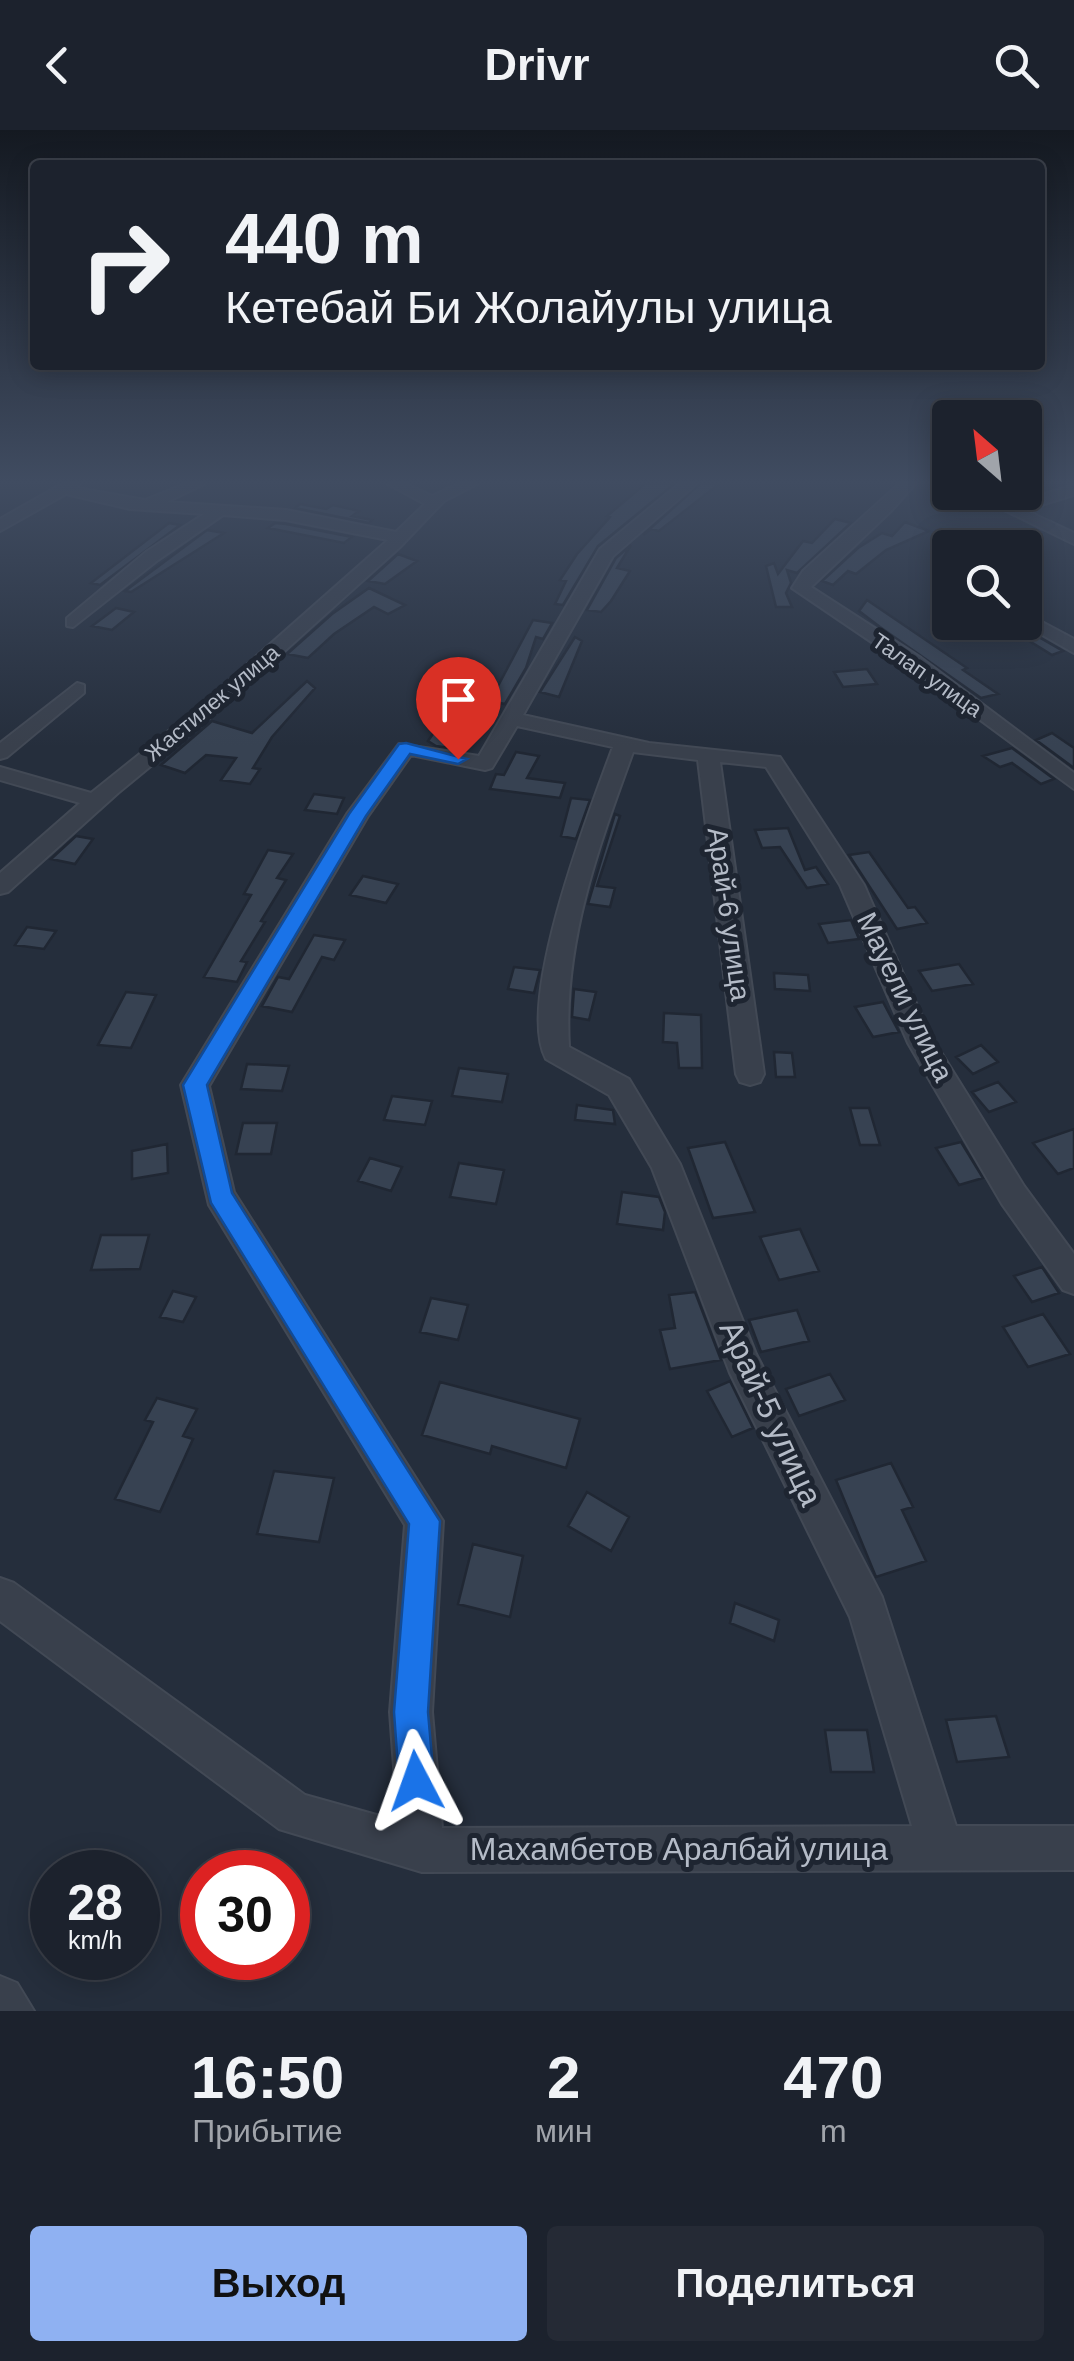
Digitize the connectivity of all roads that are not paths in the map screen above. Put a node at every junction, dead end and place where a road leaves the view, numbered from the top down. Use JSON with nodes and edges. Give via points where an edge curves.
{"nodes":[{"id":1,"x":133,"y":572,"type":"edge"},
{"id":2,"x":362,"y":572,"type":"edge"},
{"id":3,"x":595,"y":572,"type":"edge"},
{"id":4,"x":813,"y":572,"type":"edge"},
{"id":5,"x":73,"y":622,"type":"dead end"},
{"id":6,"x":1042,"y":628,"type":"edge"},
{"id":7,"x":1074,"y":647,"type":"edge"},
{"id":8,"x":77,"y":689,"type":"dead end"},
{"id":9,"x":512,"y":718,"type":"junction"},
{"id":10,"x":625,"y":744,"type":"junction"},
{"id":11,"x":0,"y":753,"type":"edge"},
{"id":12,"x":708,"y":754,"type":"junction"},
{"id":13,"x":0,"y":774,"type":"edge"},
{"id":14,"x":1074,"y":783,"type":"edge"},
{"id":15,"x":95,"y":801,"type":"junction"},
{"id":16,"x":0,"y":886,"type":"edge"},
{"id":17,"x":750,"y":1074,"type":"dead end"},
{"id":18,"x":1074,"y":1280,"type":"edge"},
{"id":19,"x":0,"y":1596,"type":"edge"},
{"id":20,"x":941,"y":1848,"type":"junction"},
{"id":21,"x":1074,"y":1848,"type":"edge"},
{"id":22,"x":422,"y":1850,"type":"junction"},
{"id":23,"x":0,"y":2000,"type":"edge"},
{"id":24,"x":10,"y":2011,"type":"edge"}],
"edges":[{"from":1,"to":5,"type":"street"},
{"from":2,"to":15,"type":"street","name":"Жастилек улица"},
{"from":3,"to":9,"type":"street"},
{"from":4,"to":14,"type":"street","name":"Талап улица","via":[[801,588],[914,662]]},
{"from":6,"to":7,"type":"street"},
{"from":8,"to":11,"type":"street"},
{"from":9,"to":10,"type":"street"},
{"from":9,"to":22,"type":"street","via":[[485,764],[406,748],[358,814],[195,1085],[220,1196],[424,1521],[411,1712]]},
{"from":10,"to":12,"type":"street"},
{"from":10,"to":20,"type":"street","name":"Арай-5 улица","via":[[577,878],[552,1016],[556,1052],[620,1087],[665,1164],[742,1362],[868,1611]]},
{"from":12,"to":17,"type":"street","name":"Арай-6 улица"},
{"from":12,"to":18,"type":"street","name":"Мауели улица","via":[[773,761],[852,885],[917,1036],[1013,1196]]},
{"from":13,"to":15,"type":"street"},
{"from":15,"to":16,"type":"street","name":"Жастилек улица"},
{"from":19,"to":22,"type":"street","name":"Махамбетов Аралбай улица","via":[[294,1814]]},
{"from":20,"to":21,"type":"street","name":"Махамбетов Аралбай улица"},
{"from":20,"to":22,"type":"street","name":"Махамбетов Аралбай улица"},
{"from":23,"to":24,"type":"street"}]}
